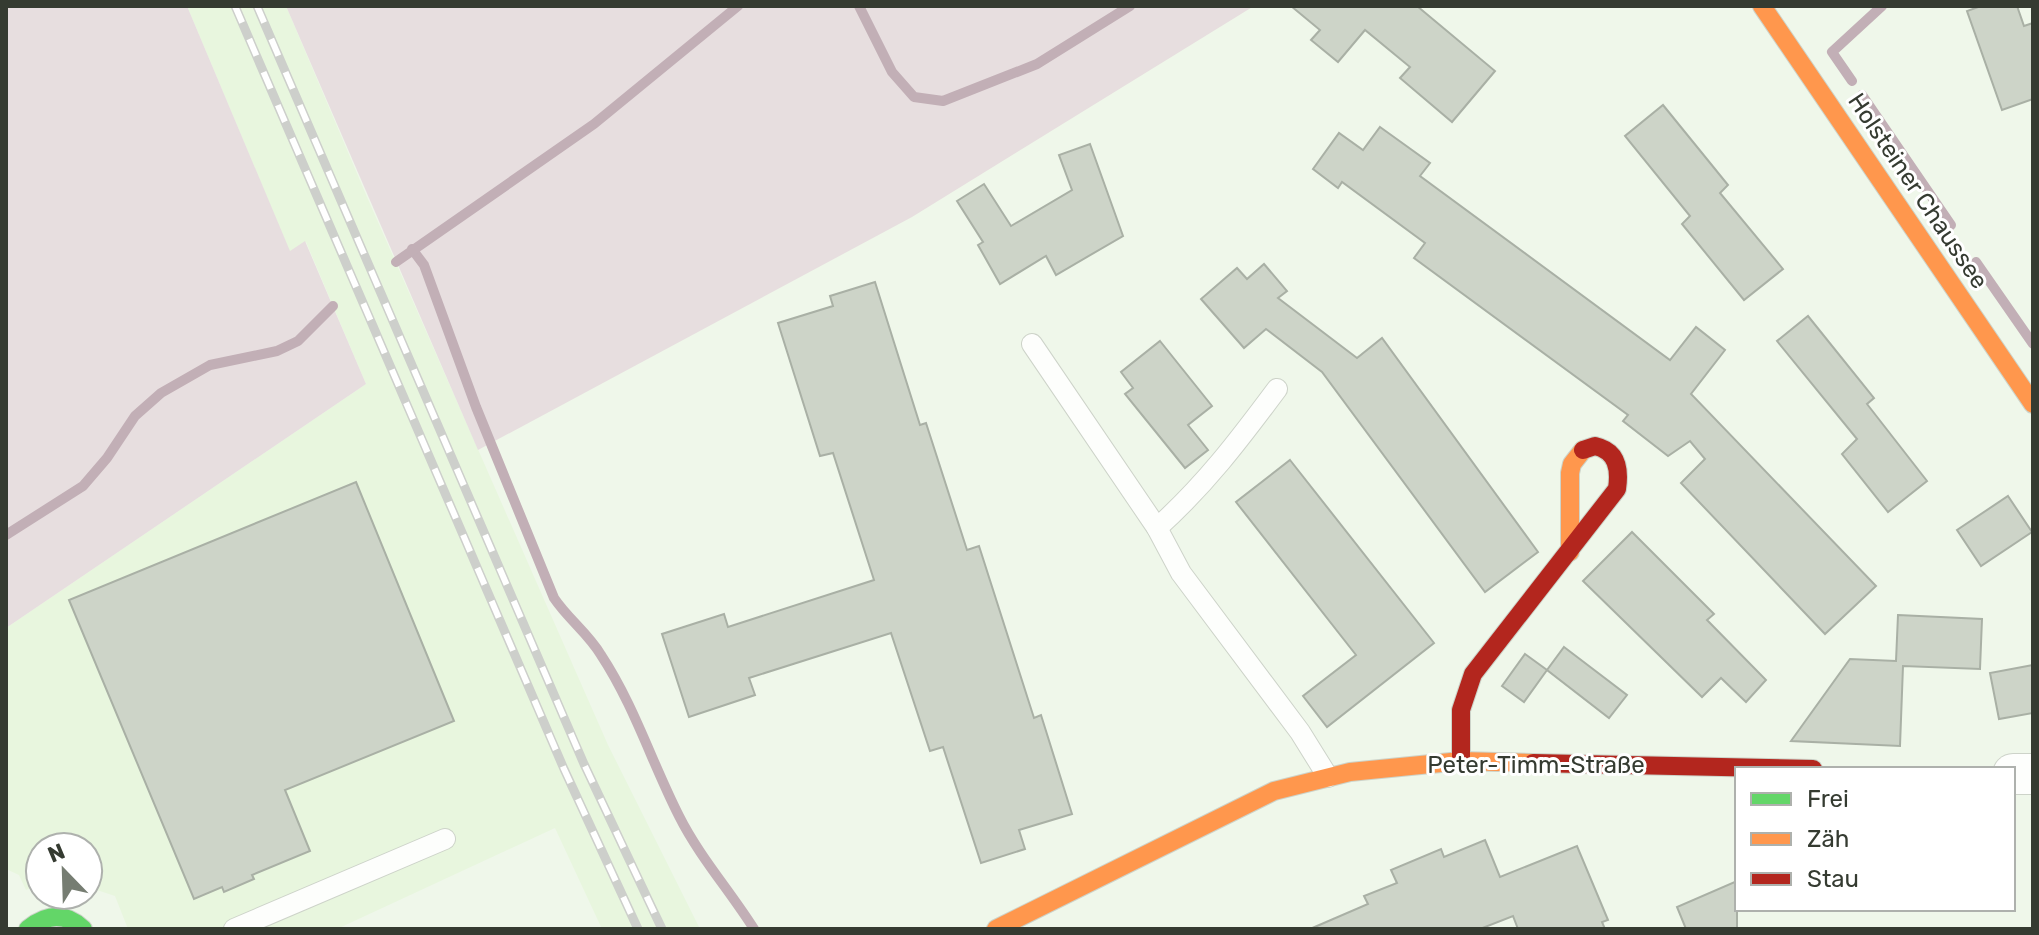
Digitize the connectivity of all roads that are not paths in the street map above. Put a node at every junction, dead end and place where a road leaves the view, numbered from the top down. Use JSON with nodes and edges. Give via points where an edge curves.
{"nodes":[{"id":1,"x":1762,"y":6,"type":"edge"},
{"id":2,"x":1032,"y":344,"type":"dead end"},
{"id":3,"x":1277,"y":389,"type":"dead end"},
{"id":4,"x":2033,"y":404,"type":"edge"},
{"id":5,"x":1157,"y":528,"type":"junction"},
{"id":6,"x":1570,"y":552,"type":"junction"},
{"id":7,"x":1461,"y":761,"type":"junction"},
{"id":8,"x":1735,"y":767,"type":"edge"},
{"id":9,"x":1328,"y":777,"type":"junction"},
{"id":10,"x":445,"y":839,"type":"dead end"},
{"id":11,"x":1000,"y":928,"type":"edge"},
{"id":12,"x":28,"y":929,"type":"edge"},
{"id":13,"x":83,"y":929,"type":"edge"},
{"id":14,"x":234,"y":929,"type":"edge"}],
"edges":[{"from":1,"to":4,"type":"street","name":"Holsteiner Chaussee"},
{"from":2,"to":5,"type":"lane"},
{"from":3,"to":5,"type":"lane","via":[[1194,494]]},
{"from":5,"to":9,"type":"lane","via":[[1181,573]]},
{"from":6,"to":6,"type":"street","via":[[1617,489],[1622,474],[1618,460],[1598,445],[1574,459],[1569,473]]},
{"from":6,"to":7,"type":"street","via":[[1473,674],[1461,710]]},
{"from":7,"to":8,"type":"street","name":"Peter-Timm-Straße"},
{"from":7,"to":9,"type":"street","name":"Peter-Timm-Straße"},
{"from":9,"to":11,"type":"street","name":"Peter-Timm-Straße","via":[[1274,791]]},
{"from":10,"to":14,"type":"lane"},
{"from":12,"to":13,"type":"street","via":[[50,915],[65,916]]}]}
